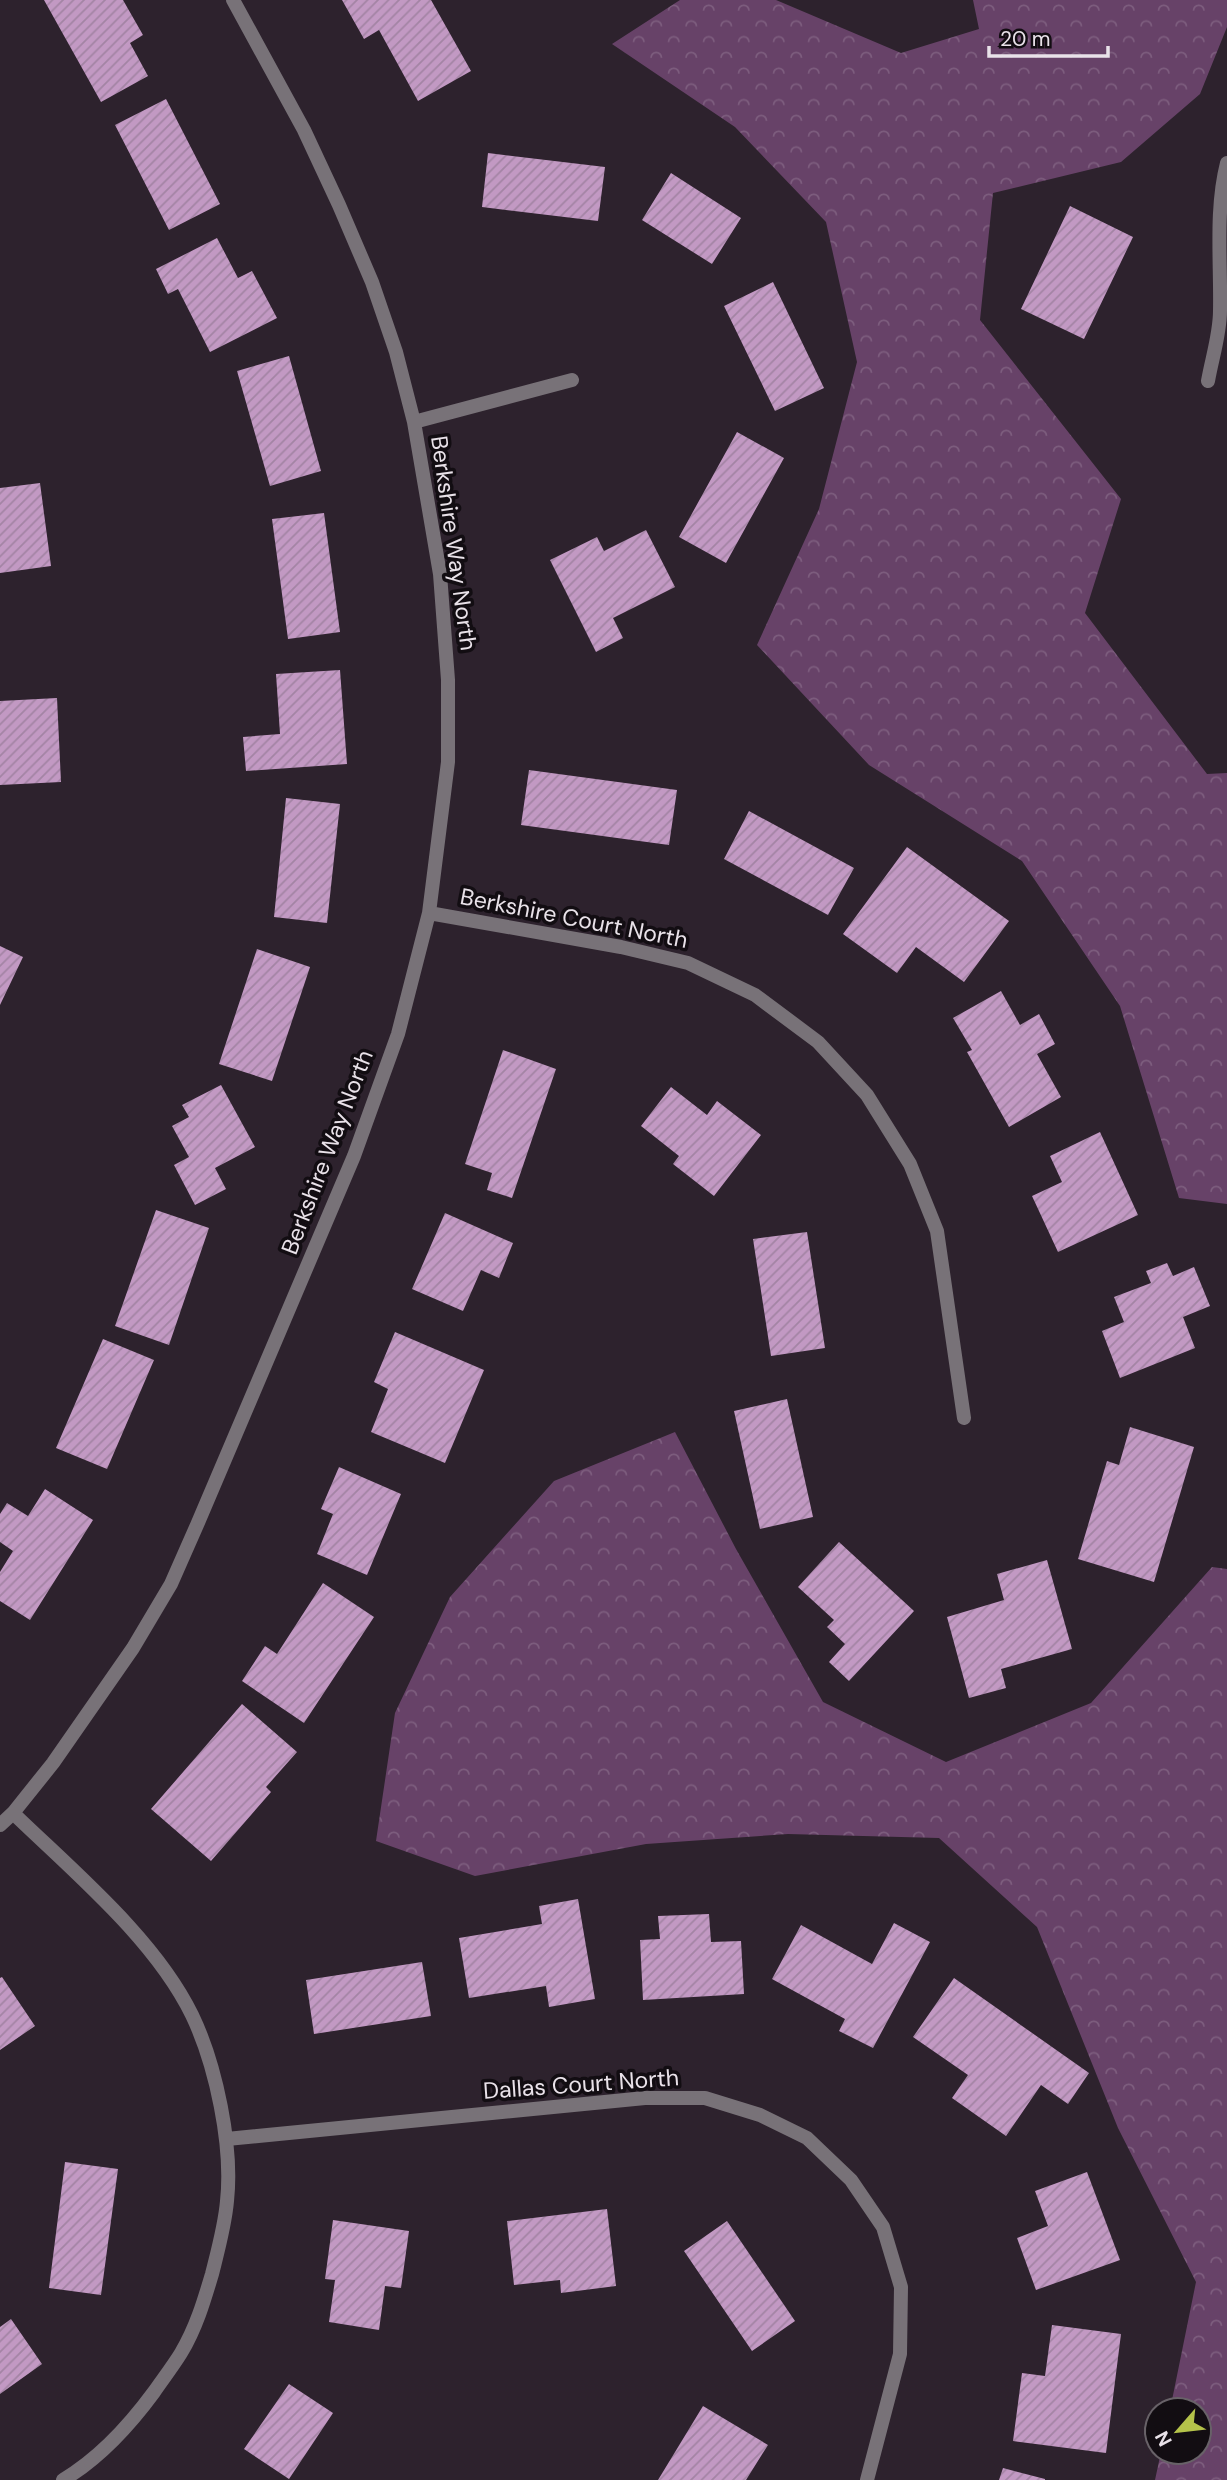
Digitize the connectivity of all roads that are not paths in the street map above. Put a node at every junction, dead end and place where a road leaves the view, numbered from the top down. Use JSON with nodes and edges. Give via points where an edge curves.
{"nodes":[{"id":1,"x":233,"y":0,"type":"edge"},
{"id":2,"x":1227,"y":163,"type":"edge"},
{"id":3,"x":572,"y":380,"type":"dead end"},
{"id":4,"x":1208,"y":381,"type":"dead end"},
{"id":5,"x":414,"y":422,"type":"junction"},
{"id":6,"x":429,"y":913,"type":"junction"},
{"id":7,"x":964,"y":1418,"type":"dead end"},
{"id":8,"x":13,"y":1814,"type":"junction"},
{"id":9,"x":0,"y":1825,"type":"edge"},
{"id":10,"x":227,"y":2139,"type":"junction"},
{"id":11,"x":63,"y":2480,"type":"edge"},
{"id":12,"x":867,"y":2480,"type":"edge"}],
"edges":[{"from":1,"to":5,"type":"street","name":"Berkshire Way North","via":[[304,130],[372,282]]},
{"from":2,"to":4,"type":"street","via":[[1219,251],[1220,314]]},
{"from":3,"to":5,"type":"street","name":"Berkshire Way North"},
{"from":5,"to":6,"type":"street","name":"Berkshire Way North","via":[[440,575],[448,680],[448,762]]},
{"from":6,"to":7,"type":"street","name":"Berkshire Court North","via":[[688,963],[755,995],[818,1042],[867,1095],[910,1164],[937,1231]]},
{"from":6,"to":8,"type":"street","name":"Berkshire Way North","via":[[398,1034],[354,1156],[171,1584],[96,1704]]},
{"from":8,"to":9,"type":"street","name":"Berkshire Way North"},
{"from":8,"to":10,"type":"street","via":[[110,1906],[156,1958],[192,2015],[215,2079]]},
{"from":10,"to":11,"type":"street","via":[[228,2201],[218,2250],[203,2306],[181,2352],[112,2443]]},
{"from":10,"to":12,"type":"street","name":"Dallas Court North","via":[[669,2098],[705,2098],[760,2115],[807,2138],[852,2180],[883,2227],[901,2287],[900,2354]]}]}
